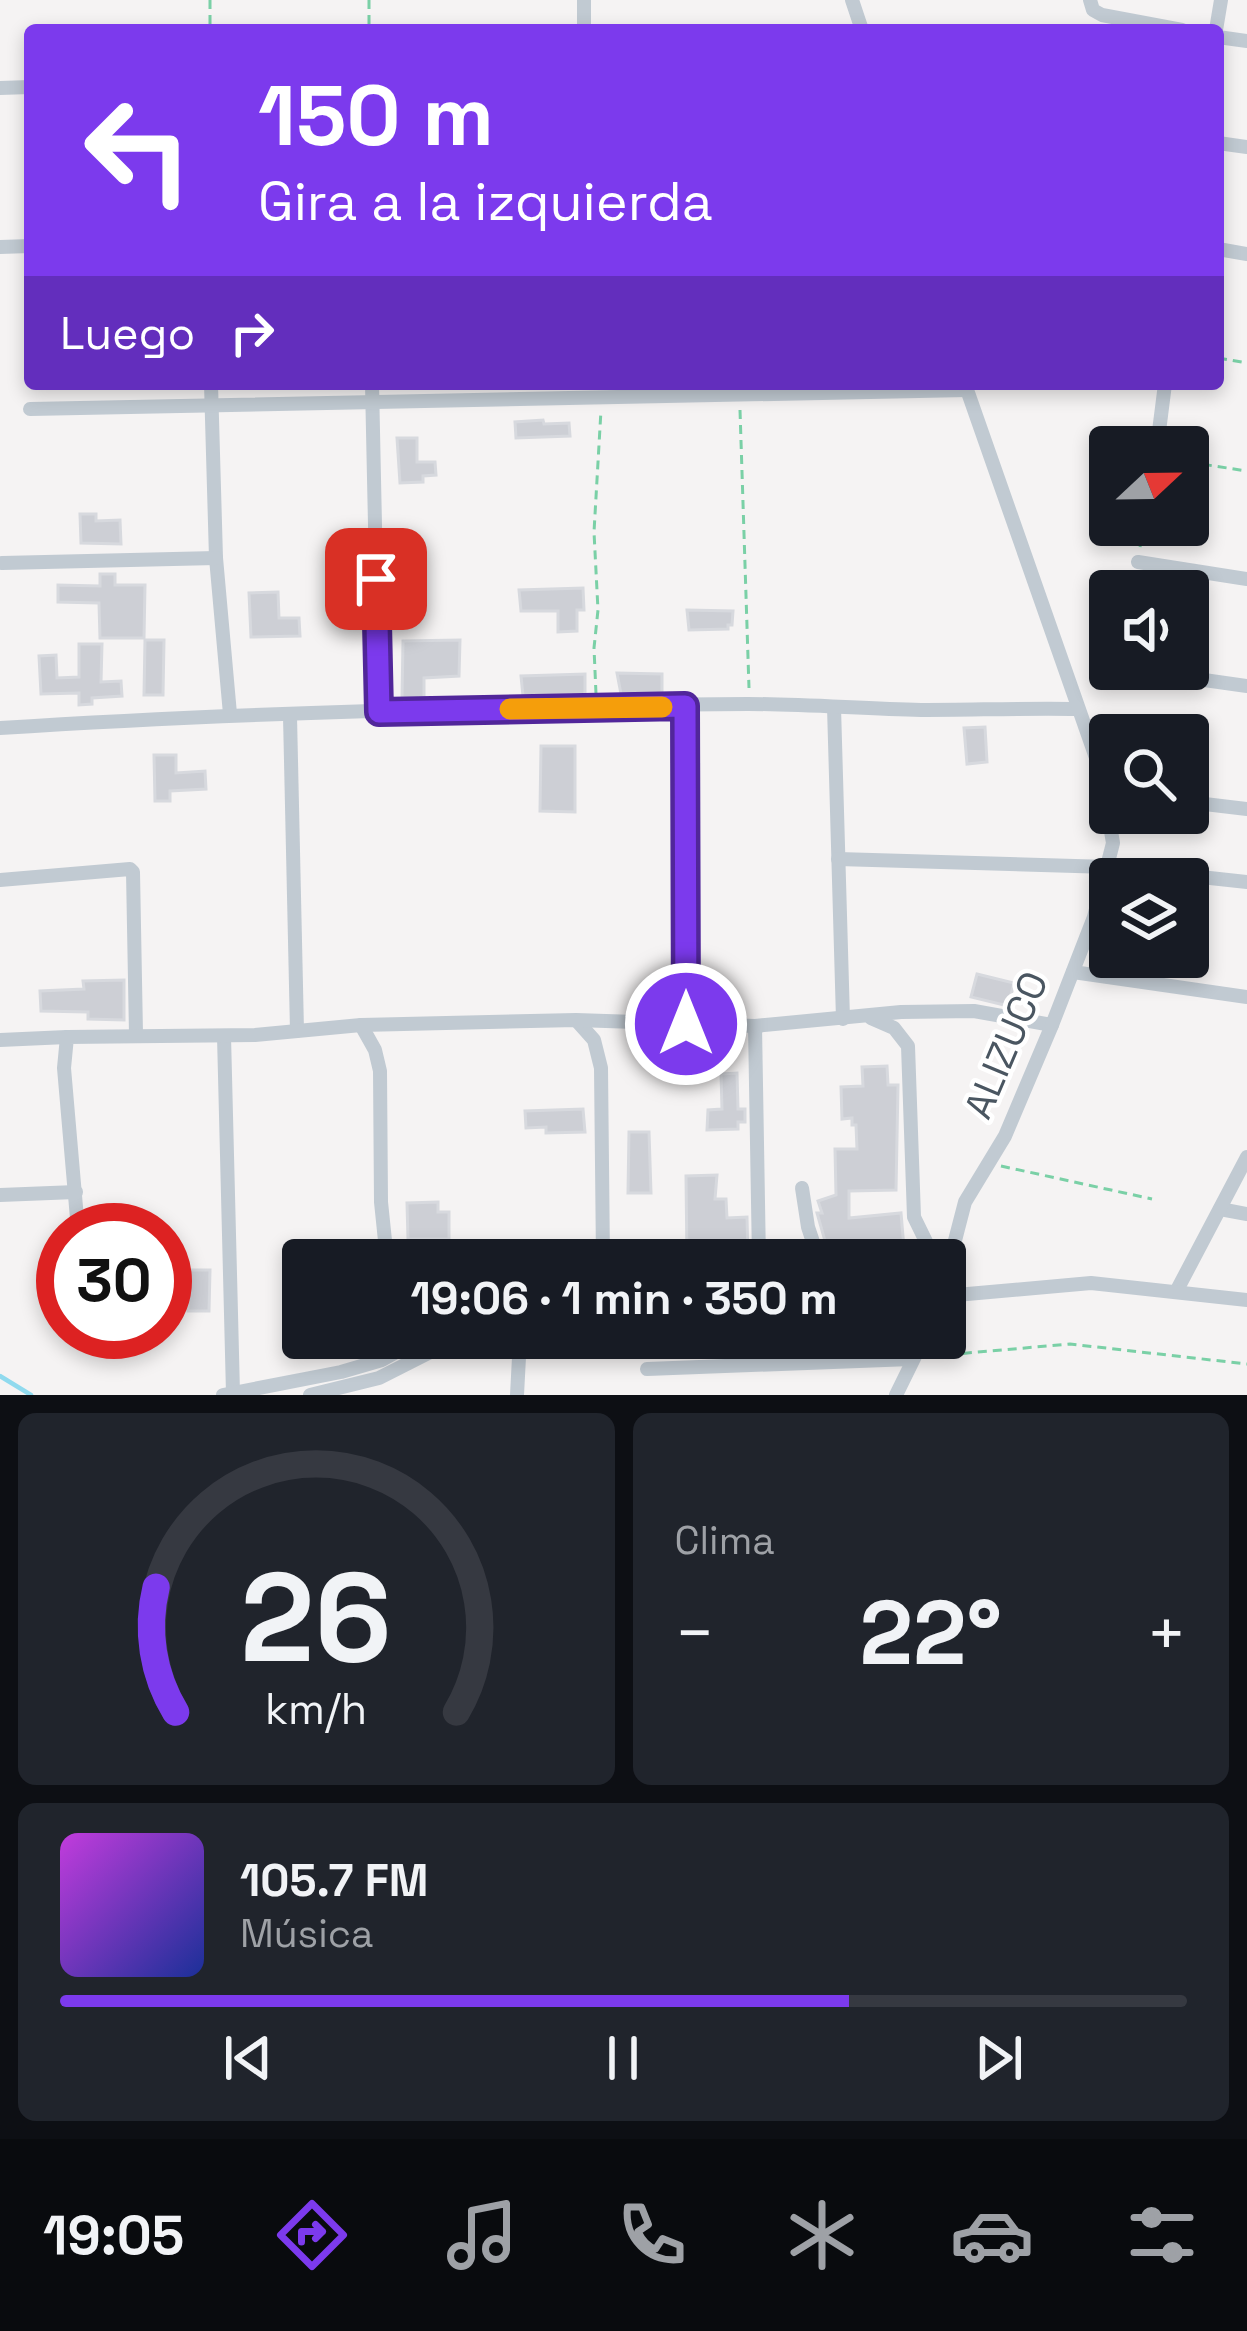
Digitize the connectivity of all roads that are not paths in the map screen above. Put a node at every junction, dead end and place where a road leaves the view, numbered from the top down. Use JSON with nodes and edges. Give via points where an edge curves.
{"nodes":[{"id":1,"x":1090,"y":0,"type":"edge"},
{"id":2,"x":1150,"y":24,"type":"edge"},
{"id":3,"x":212,"y":390,"type":"edge"},
{"id":4,"x":869,"y":390,"type":"edge"},
{"id":5,"x":967,"y":390,"type":"edge"},
{"id":6,"x":1164,"y":390,"type":"edge"},
{"id":7,"x":372,"y":392,"type":"edge"},
{"id":8,"x":212,"y":404,"type":"junction"},
{"id":9,"x":30,"y":409,"type":"dead end"},
{"id":10,"x":1159,"y":426,"type":"edge"},
{"id":11,"x":216,"y":558,"type":"junction"},
{"id":12,"x":1138,"y":562,"type":"road end"},
{"id":13,"x":2,"y":563,"type":"edge"},
{"id":14,"x":1247,"y":579,"type":"edge"},
{"id":15,"x":1209,"y":681,"type":"edge"},
{"id":16,"x":1247,"y":686,"type":"edge"},
{"id":17,"x":685,"y":706,"type":"junction"},
{"id":18,"x":834,"y":706,"type":"junction"},
{"id":19,"x":1077,"y":709,"type":"junction"},
{"id":20,"x":379,"y":712,"type":"junction"},
{"id":21,"x":230,"y":714,"type":"junction"},
{"id":22,"x":290,"y":716,"type":"junction"},
{"id":23,"x":0,"y":728,"type":"edge"},
{"id":24,"x":1089,"y":741,"type":"edge"},
{"id":25,"x":1209,"y":804,"type":"edge"},
{"id":26,"x":1247,"y":809,"type":"edge"},
{"id":27,"x":838,"y":859,"type":"junction"},
{"id":28,"x":1089,"y":866,"type":"edge"},
{"id":29,"x":1209,"y":878,"type":"edge"},
{"id":30,"x":0,"y":880,"type":"edge"},
{"id":31,"x":1247,"y":882,"type":"edge"},
{"id":32,"x":1089,"y":925,"type":"edge"},
{"id":33,"x":1073,"y":972,"type":"junction"},
{"id":34,"x":1247,"y":997,"type":"edge"},
{"id":35,"x":867,"y":1016,"type":"junction"},
{"id":36,"x":843,"y":1019,"type":"junction"},
{"id":37,"x":576,"y":1020,"type":"junction"},
{"id":38,"x":686,"y":1024,"type":"junction"},
{"id":39,"x":362,"y":1025,"type":"junction"},
{"id":40,"x":1052,"y":1025,"type":"junction"},
{"id":41,"x":755,"y":1026,"type":"junction"},
{"id":42,"x":297,"y":1031,"type":"junction"},
{"id":43,"x":136,"y":1034,"type":"junction"},
{"id":44,"x":224,"y":1036,"type":"junction"},
{"id":45,"x":67,"y":1037,"type":"junction"},
{"id":46,"x":0,"y":1040,"type":"edge"},
{"id":47,"x":1247,"y":1157,"type":"edge"},
{"id":48,"x":802,"y":1188,"type":"dead end"},
{"id":49,"x":76,"y":1192,"type":"junction"},
{"id":50,"x":0,"y":1195,"type":"edge"},
{"id":51,"x":77,"y":1203,"type":"edge"},
{"id":52,"x":1220,"y":1209,"type":"junction"},
{"id":53,"x":1247,"y":1214,"type":"edge"},
{"id":54,"x":384,"y":1239,"type":"edge"},
{"id":55,"x":603,"y":1239,"type":"edge"},
{"id":56,"x":759,"y":1239,"type":"edge"},
{"id":57,"x":812,"y":1239,"type":"edge"},
{"id":58,"x":925,"y":1239,"type":"edge"},
{"id":59,"x":955,"y":1239,"type":"edge"},
{"id":60,"x":1177,"y":1290,"type":"junction"},
{"id":61,"x":966,"y":1297,"type":"edge"},
{"id":62,"x":1247,"y":1300,"type":"edge"},
{"id":63,"x":383,"y":1359,"type":"edge"},
{"id":64,"x":415,"y":1359,"type":"edge"},
{"id":65,"x":519,"y":1359,"type":"edge"},
{"id":66,"x":911,"y":1359,"type":"joint"},
{"id":67,"x":647,"y":1369,"type":"dead end"},
{"id":68,"x":228,"y":1394,"type":"edge"},
{"id":69,"x":310,"y":1395,"type":"edge"},
{"id":70,"x":517,"y":1395,"type":"edge"},
{"id":71,"x":896,"y":1395,"type":"edge"}],
"edges":[{"from":1,"to":2,"type":"street","via":[[1102,15]]},
{"from":3,"to":8,"type":"street"},
{"from":4,"to":7,"type":"street"},
{"from":5,"to":19,"type":"street","name":"ALIZUCO"},
{"from":6,"to":10,"type":"street"},
{"from":7,"to":8,"type":"street"},
{"from":7,"to":20,"type":"street"},
{"from":8,"to":9,"type":"street"},
{"from":8,"to":11,"type":"street"},
{"from":11,"to":13,"type":"street"},
{"from":11,"to":21,"type":"street"},
{"from":12,"to":14,"type":"street"},
{"from":15,"to":16,"type":"street"},
{"from":17,"to":18,"type":"street"},
{"from":17,"to":20,"type":"street"},
{"from":17,"to":38,"type":"street"},
{"from":18,"to":19,"type":"street"},
{"from":18,"to":27,"type":"street"},
{"from":19,"to":24,"type":"street","name":"ALIZUCO"},
{"from":20,"to":22,"type":"street"},
{"from":21,"to":22,"type":"street"},
{"from":21,"to":23,"type":"street"},
{"from":22,"to":42,"type":"street"},
{"from":25,"to":26,"type":"street"},
{"from":27,"to":28,"type":"street"},
{"from":27,"to":36,"type":"street"},
{"from":29,"to":31,"type":"street"},
{"from":30,"to":43,"type":"street","via":[[134,872]]},
{"from":32,"to":33,"type":"street","name":"ALIZUCO"},
{"from":33,"to":34,"type":"street"},
{"from":33,"to":40,"type":"street","name":"ALIZUCO"},
{"from":35,"to":36,"type":"street"},
{"from":35,"to":40,"type":"street","via":[[974,1011]]},
{"from":35,"to":58,"type":"street","via":[[894,1028],[908,1046],[914,1217]]},
{"from":36,"to":41,"type":"street"},
{"from":37,"to":38,"type":"street"},
{"from":37,"to":39,"type":"street"},
{"from":37,"to":55,"type":"street","via":[[594,1040],[601,1068]]},
{"from":38,"to":41,"type":"street"},
{"from":39,"to":42,"type":"street"},
{"from":39,"to":54,"type":"street","via":[[380,1071]]},
{"from":40,"to":59,"type":"street","name":"ALIZUCO","via":[[1005,1136],[964,1202]]},
{"from":41,"to":56,"type":"street"},
{"from":42,"to":44,"type":"street"},
{"from":43,"to":44,"type":"street"},
{"from":43,"to":45,"type":"street"},
{"from":44,"to":68,"type":"street"},
{"from":45,"to":46,"type":"street"},
{"from":45,"to":49,"type":"street"},
{"from":47,"to":52,"type":"street"},
{"from":48,"to":57,"type":"street"},
{"from":49,"to":50,"type":"street"},
{"from":49,"to":51,"type":"street"},
{"from":52,"to":53,"type":"street"},
{"from":52,"to":60,"type":"street"},
{"from":60,"to":61,"type":"street","via":[[1091,1282]]},
{"from":60,"to":62,"type":"street"},
{"from":63,"to":68,"type":"street"},
{"from":64,"to":69,"type":"street","via":[[379,1378]]},
{"from":65,"to":70,"type":"street"},
{"from":66,"to":67,"type":"street"},
{"from":66,"to":71,"type":"street"}]}
